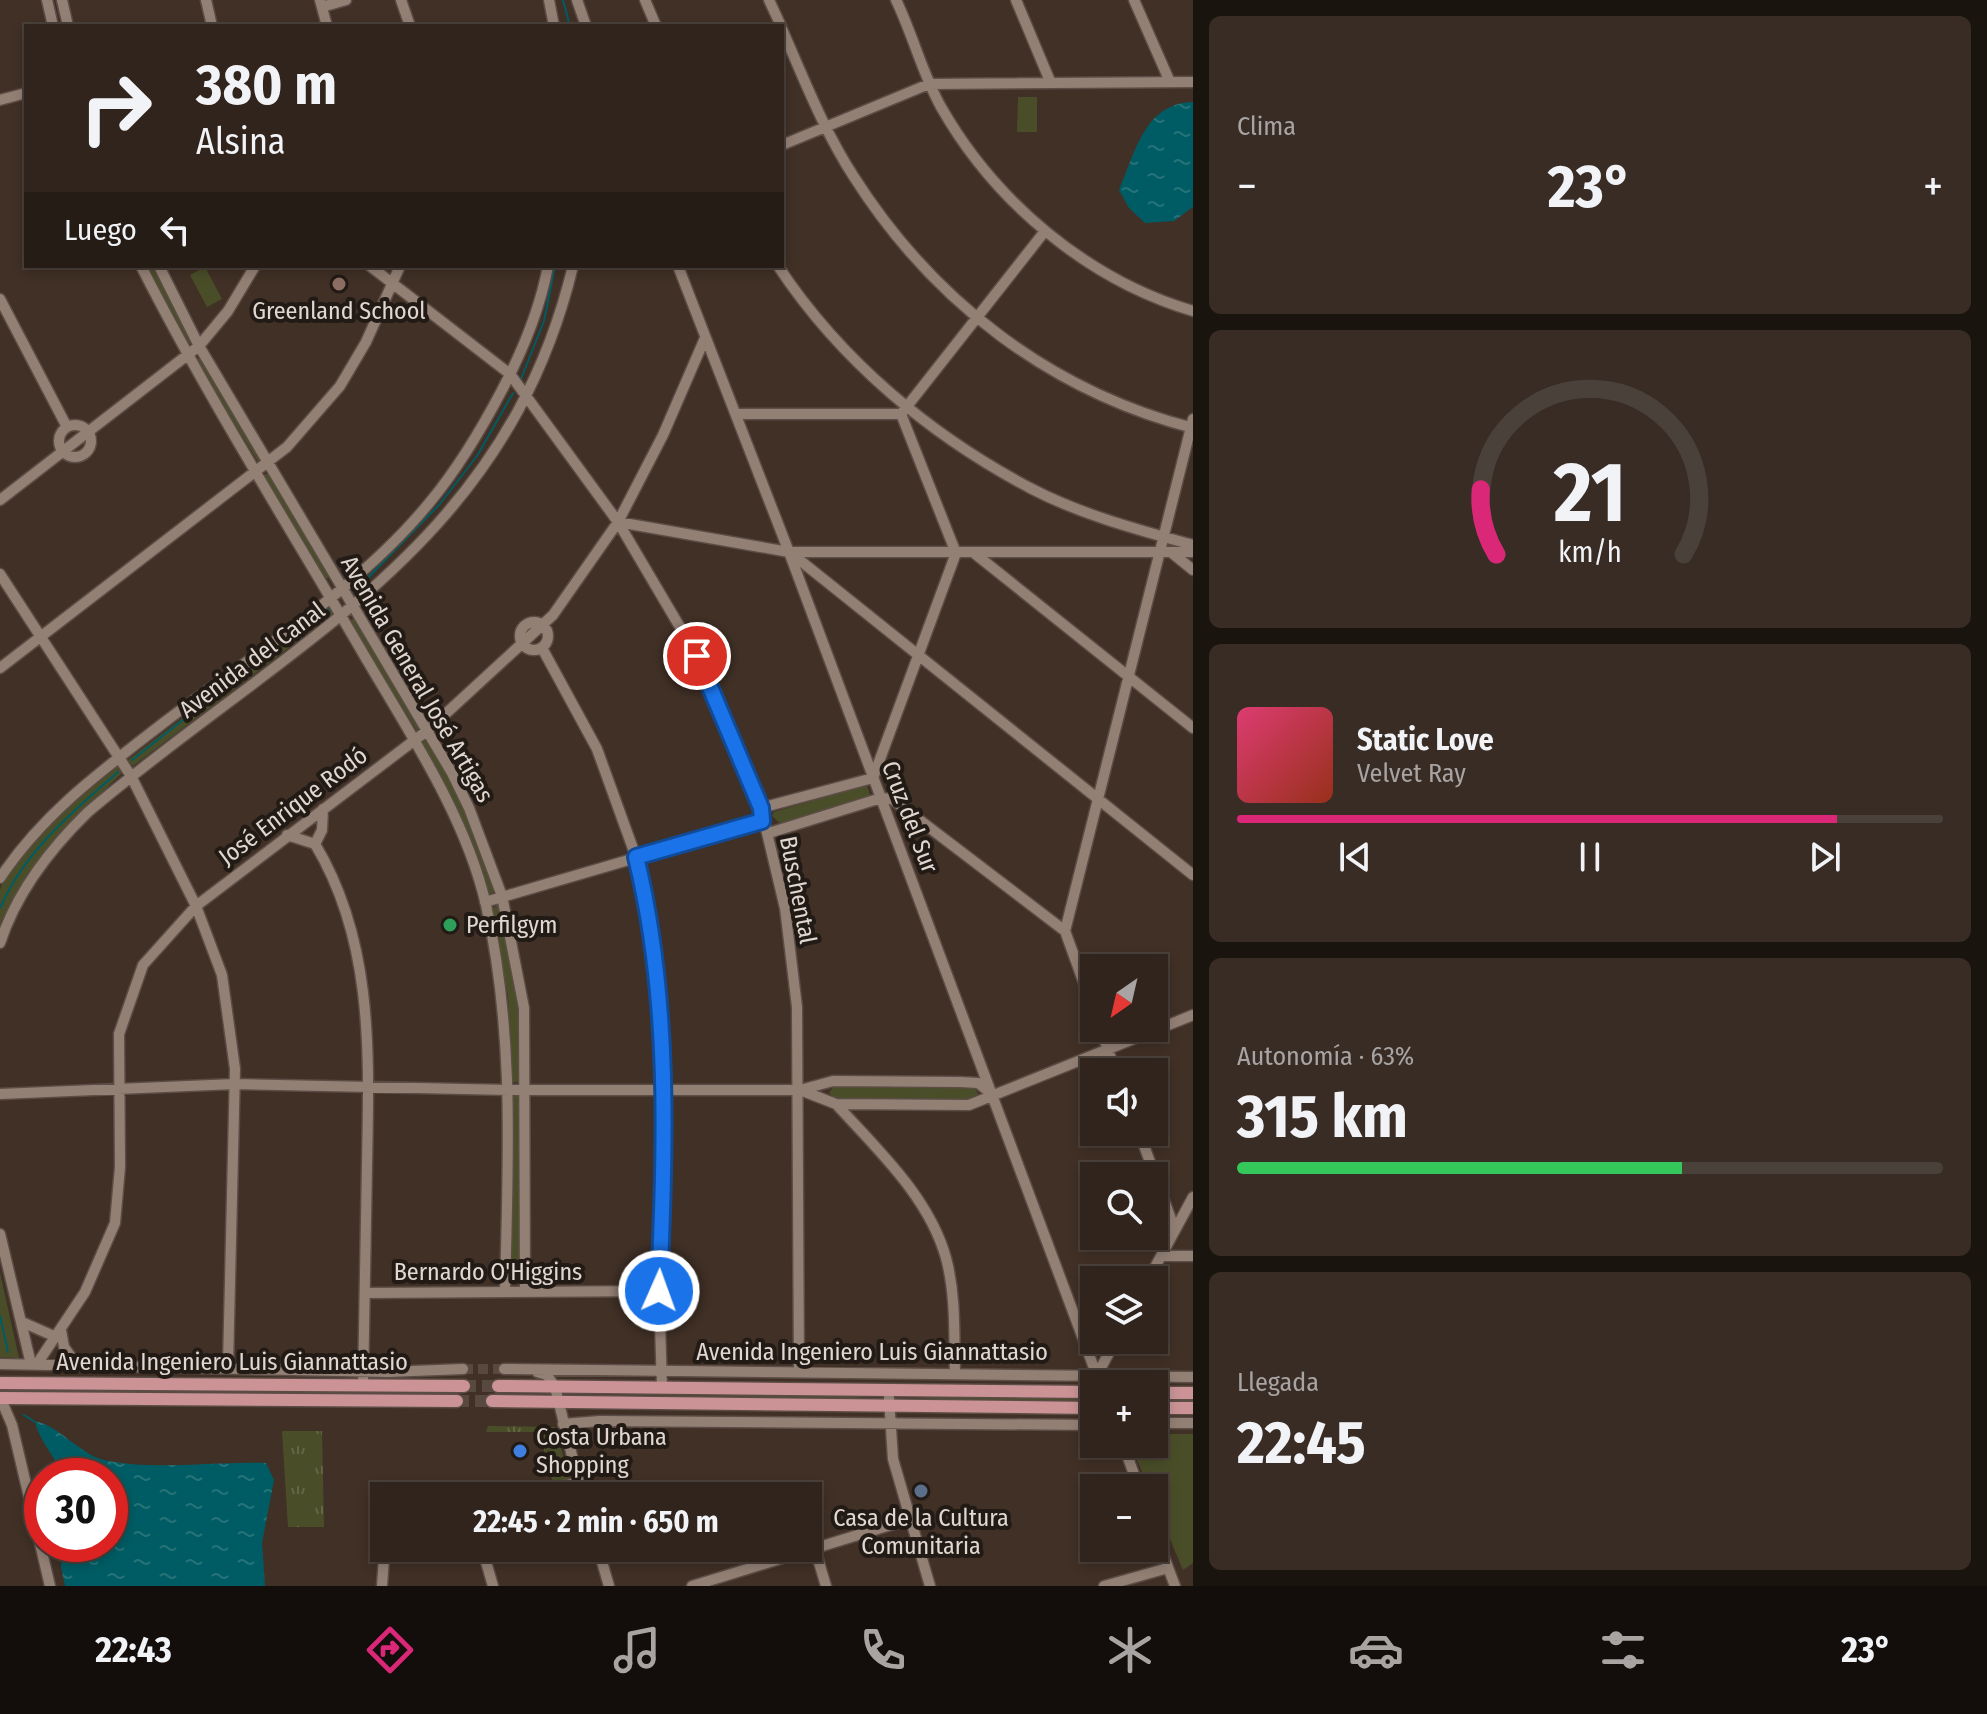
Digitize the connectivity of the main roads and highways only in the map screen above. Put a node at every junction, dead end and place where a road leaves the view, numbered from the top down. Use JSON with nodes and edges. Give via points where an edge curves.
{"nodes":[{"id":1,"x":0,"y":1383,"type":"edge"},
{"id":2,"x":464,"y":1386,"type":"tunnel mouth"},
{"id":3,"x":498,"y":1386,"type":"tunnel mouth"},
{"id":4,"x":1080,"y":1392,"type":"edge"},
{"id":5,"x":1168,"y":1393,"type":"edge"},
{"id":6,"x":1193,"y":1393,"type":"edge"},
{"id":7,"x":0,"y":1397,"type":"edge"},
{"id":8,"x":457,"y":1401,"type":"tunnel mouth"},
{"id":9,"x":492,"y":1401,"type":"tunnel mouth"},
{"id":10,"x":1080,"y":1408,"type":"edge"},
{"id":11,"x":1168,"y":1408,"type":"edge"},
{"id":12,"x":1193,"y":1408,"type":"edge"}],
"edges":[{"from":1,"to":2,"type":"main road","name":"Avenida Ingeniero Luis Giannattasio"},
{"from":3,"to":4,"type":"main road","name":"Avenida Ingeniero Luis Giannattasio"},
{"from":5,"to":6,"type":"main road"},
{"from":7,"to":8,"type":"main road","name":"Avenida Ingeniero Luis Giannattasio"},
{"from":9,"to":10,"type":"main road"},
{"from":11,"to":12,"type":"main road"}]}
